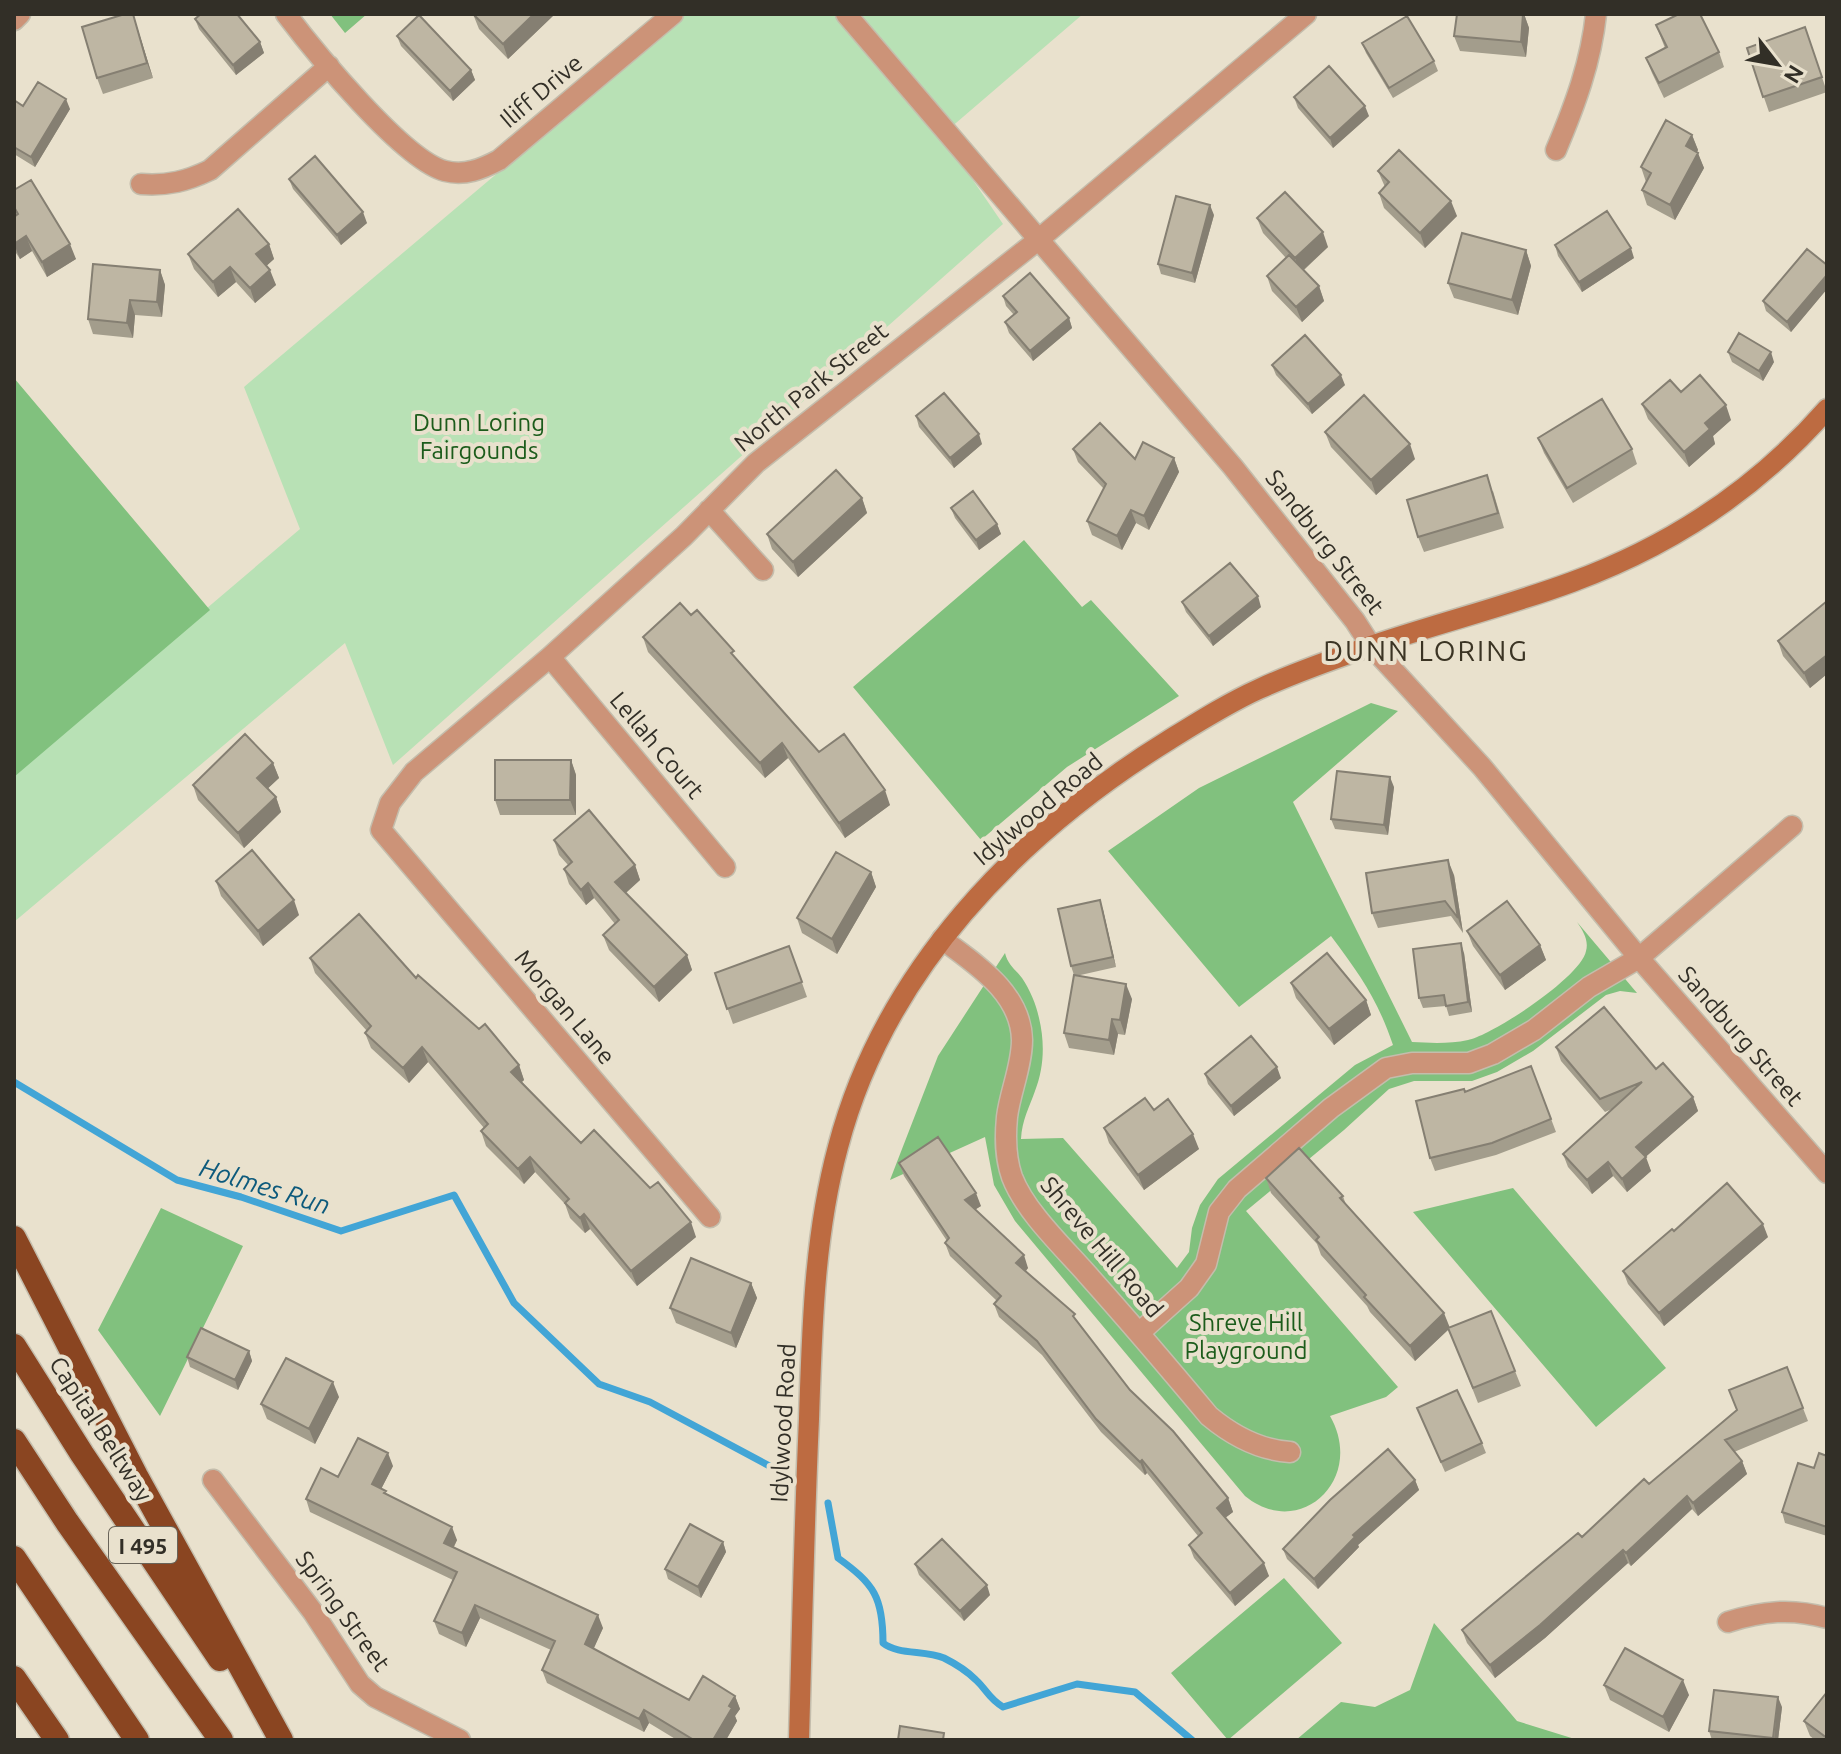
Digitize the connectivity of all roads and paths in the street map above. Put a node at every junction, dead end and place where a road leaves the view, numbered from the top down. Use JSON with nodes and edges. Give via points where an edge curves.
{"nodes":[{"id":1,"x":20,"y":14,"type":"edge"},
{"id":2,"x":286,"y":14,"type":"edge"},
{"id":3,"x":673,"y":14,"type":"edge"},
{"id":4,"x":846,"y":14,"type":"edge"},
{"id":5,"x":1306,"y":14,"type":"edge"},
{"id":6,"x":1596,"y":14,"type":"edge"},
{"id":7,"x":14,"y":20,"type":"edge"},
{"id":8,"x":329,"y":66,"type":"junction"},
{"id":9,"x":1556,"y":150,"type":"dead end"},
{"id":10,"x":141,"y":184,"type":"dead end"},
{"id":11,"x":1038,"y":240,"type":"junction"},
{"id":12,"x":1827,"y":409,"type":"edge"},
{"id":13,"x":709,"y":510,"type":"junction"},
{"id":14,"x":763,"y":570,"type":"dead end"},
{"id":15,"x":1371,"y":646,"type":"junction"},
{"id":16,"x":550,"y":657,"type":"junction"},
{"id":17,"x":1792,"y":826,"type":"dead end"},
{"id":18,"x":381,"y":830,"type":"joint"},
{"id":19,"x":725,"y":867,"type":"dead end"},
{"id":20,"x":942,"y":939,"type":"junction"},
{"id":21,"x":1639,"y":958,"type":"junction"},
{"id":22,"x":1827,"y":1173,"type":"edge"},
{"id":23,"x":710,"y":1217,"type":"dead end"},
{"id":24,"x":14,"y":1238,"type":"edge"},
{"id":25,"x":1139,"y":1333,"type":"junction"},
{"id":26,"x":14,"y":1346,"type":"edge"},
{"id":27,"x":14,"y":1441,"type":"edge"},
{"id":28,"x":1290,"y":1452,"type":"dead end"},
{"id":29,"x":213,"y":1480,"type":"dead end"},
{"id":30,"x":14,"y":1558,"type":"edge"},
{"id":31,"x":1827,"y":1618,"type":"edge"},
{"id":32,"x":1728,"y":1622,"type":"dead end"},
{"id":33,"x":14,"y":1678,"type":"edge"},
{"id":34,"x":57,"y":1740,"type":"edge"},
{"id":35,"x":137,"y":1740,"type":"edge"},
{"id":36,"x":221,"y":1740,"type":"edge"},
{"id":37,"x":279,"y":1740,"type":"edge"},
{"id":38,"x":460,"y":1740,"type":"edge"},
{"id":39,"x":799,"y":1740,"type":"edge"}],
"edges":[{"from":1,"to":7,"type":"street"},
{"from":2,"to":8,"type":"street"},
{"from":3,"to":8,"type":"street","name":"Iliff Drive","via":[[499,160],[465,173],[428,164],[391,134]]},
{"from":4,"to":11,"type":"street","name":"Sandburg Street"},
{"from":5,"to":11,"type":"street","name":"North Park Street"},
{"from":6,"to":9,"type":"street","via":[[1576,103]]},
{"from":8,"to":10,"type":"street","via":[[210,170],[188,181]]},
{"from":11,"to":13,"type":"street","name":"North Park Street","via":[[756,463]]},
{"from":11,"to":15,"type":"street","name":"Sandburg Street","via":[[1233,467]]},
{"from":12,"to":15,"type":"main road","name":"Idylwood Road","via":[[1733,497],[1651,547],[1573,582]]},
{"from":13,"to":14,"type":"street"},
{"from":13,"to":16,"type":"street","name":"North Park Street"},
{"from":15,"to":20,"type":"main road","name":"Idylwood Road","via":[[1258,689],[1146,754],[1038,837]]},
{"from":15,"to":21,"type":"street","name":"Sandburg Street","via":[[1482,767]]},
{"from":16,"to":18,"type":"street","name":"North Park Street","via":[[407,779],[390,803]]},
{"from":16,"to":19,"type":"street","name":"Lellah Court"},
{"from":17,"to":21,"type":"street"},
{"from":18,"to":23,"type":"street","name":"Morgan Lane"},
{"from":20,"to":25,"type":"street","name":"Shreve Hill Road","via":[[995,982],[1018,1018],[1022,1040],[1005,1144],[1013,1178],[1038,1218]]},
{"from":20,"to":39,"type":"main road","name":"Idylwood Road","via":[[880,1035],[857,1087],[824,1207],[811,1359]]},
{"from":21,"to":22,"type":"street","name":"Sandburg Street"},
{"from":21,"to":25,"type":"street","via":[[1493,1054],[1469,1063],[1386,1068],[1331,1108],[1237,1189],[1219,1212],[1206,1264],[1189,1288]]},
{"from":24,"to":37,"type":"highway"},
{"from":25,"to":28,"type":"street","name":"Shreve Hill Road","via":[[1222,1427],[1258,1446]]},
{"from":26,"to":37,"type":"highway","name":"Capital Beltway","number":"I 495","via":[[165,1579]]},
{"from":27,"to":36,"type":"highway","number":"I 495"},
{"from":29,"to":38,"type":"street","name":"Spring Street","via":[[360,1684],[375,1697]]},
{"from":30,"to":35,"type":"highway"},
{"from":31,"to":32,"type":"street","via":[[1783,1610]]},
{"from":33,"to":34,"type":"highway"}]}
